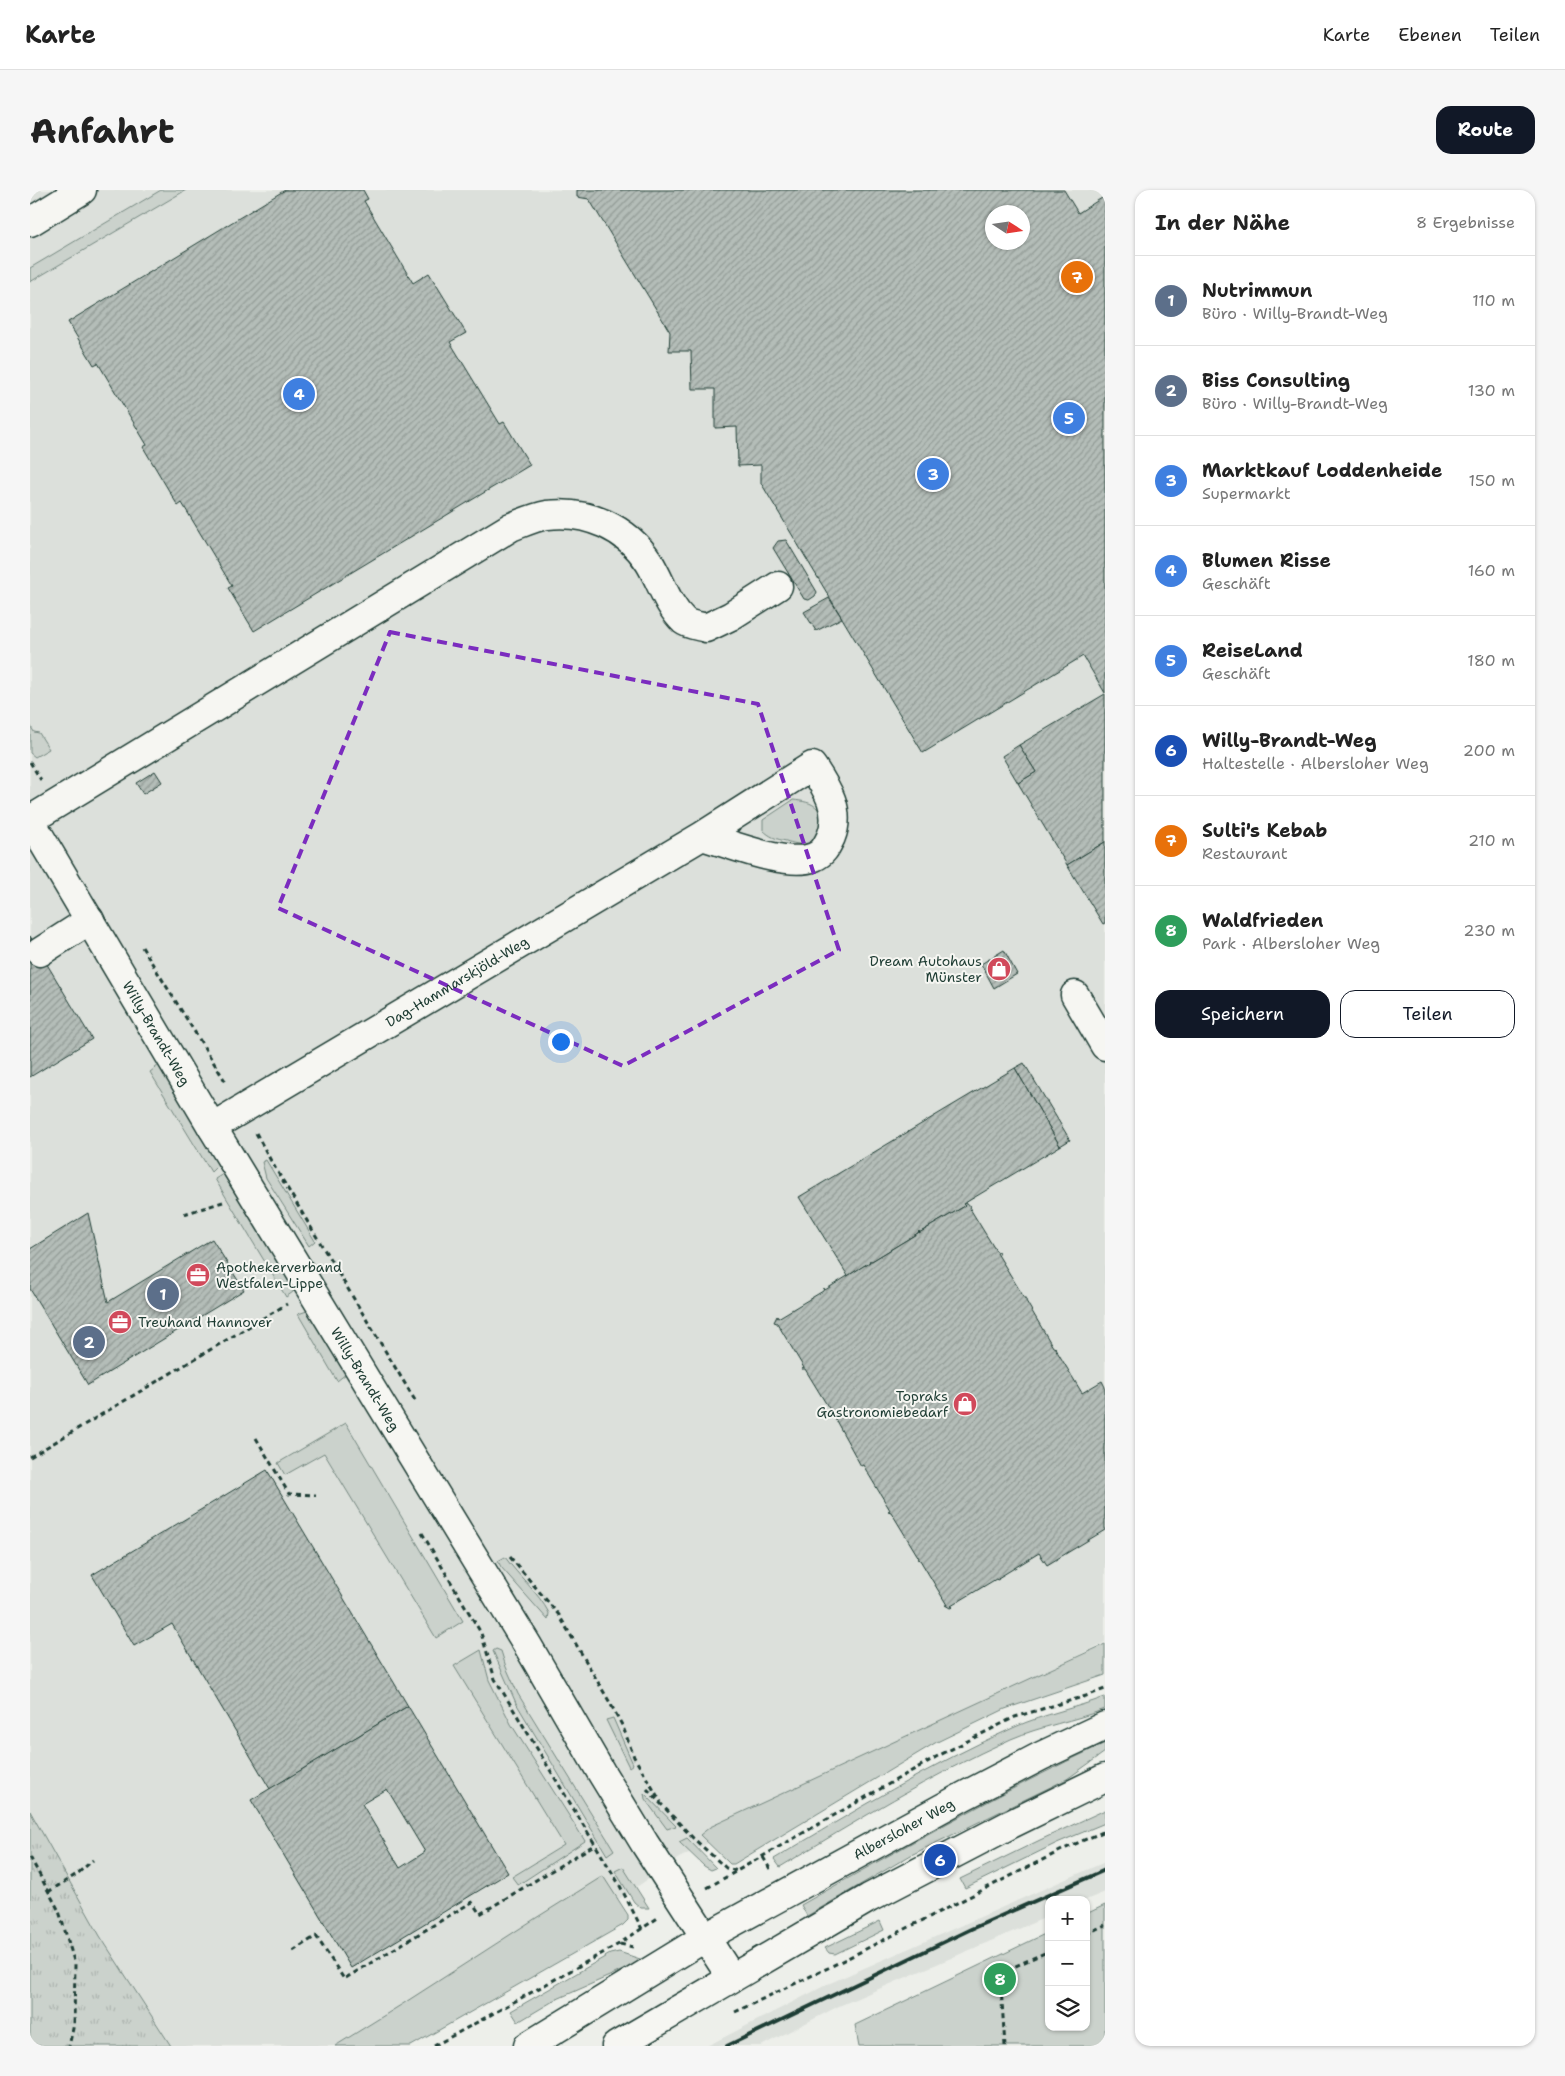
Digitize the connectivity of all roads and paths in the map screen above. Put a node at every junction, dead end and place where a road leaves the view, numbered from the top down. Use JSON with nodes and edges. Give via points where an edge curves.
{"nodes":[{"id":1,"x":82,"y":190,"type":"edge"},
{"id":2,"x":30,"y":222,"type":"edge"},
{"id":3,"x":778,"y":586,"type":"dead end"},
{"id":4,"x":30,"y":762,"type":"edge"},
{"id":5,"x":56,"y":805,"type":"junction"},
{"id":6,"x":30,"y":820,"type":"edge"},
{"id":7,"x":702,"y":836,"type":"junction"},
{"id":8,"x":90,"y":920,"type":"junction"},
{"id":9,"x":138,"y":941,"type":"dead end"},
{"id":10,"x":40,"y":952,"type":"dead end"},
{"id":11,"x":1075,"y":995,"type":"dead end"},
{"id":12,"x":1105,"y":1046,"type":"edge"},
{"id":13,"x":244,"y":1109,"type":"junction"},
{"id":14,"x":212,"y":1127,"type":"junction"},
{"id":15,"x":224,"y":1202,"type":"dead end"},
{"id":16,"x":184,"y":1214,"type":"dead end"},
{"id":17,"x":312,"y":1289,"type":"junction"},
{"id":18,"x":421,"y":1409,"type":"dead end"},
{"id":19,"x":256,"y":1438,"type":"dead end"},
{"id":20,"x":30,"y":1457,"type":"edge"},
{"id":21,"x":316,"y":1495,"type":"dead end"},
{"id":22,"x":509,"y":1555,"type":"dead end"},
{"id":23,"x":468,"y":1610,"type":"dead end"},
{"id":24,"x":1105,"y":1689,"type":"edge"},
{"id":25,"x":1105,"y":1726,"type":"edge"},
{"id":26,"x":1105,"y":1778,"type":"edge"},
{"id":27,"x":645,"y":1787,"type":"dead end"},
{"id":28,"x":661,"y":1802,"type":"junction"},
{"id":29,"x":1105,"y":1831,"type":"edge"},
{"id":30,"x":594,"y":1845,"type":"junction"},
{"id":31,"x":30,"y":1857,"type":"edge"},
{"id":32,"x":763,"y":1857,"type":"dead end"},
{"id":33,"x":94,"y":1860,"type":"dead end"},
{"id":34,"x":738,"y":1871,"type":"dead end"},
{"id":35,"x":48,"y":1892,"type":"junction"},
{"id":36,"x":1105,"y":1925,"type":"edge"},
{"id":37,"x":642,"y":1929,"type":"dead end"},
{"id":38,"x":1090,"y":1932,"type":"edge"},
{"id":39,"x":706,"y":1937,"type":"junction"},
{"id":40,"x":619,"y":1944,"type":"dead end"},
{"id":41,"x":292,"y":1951,"type":"dead end"},
{"id":42,"x":1045,"y":1953,"type":"edge"},
{"id":43,"x":828,"y":1968,"type":"dead end"},
{"id":44,"x":731,"y":1977,"type":"junction"},
{"id":45,"x":69,"y":2046,"type":"edge"},
{"id":46,"x":434,"y":2046,"type":"edge"},
{"id":47,"x":528,"y":2046,"type":"edge"},
{"id":48,"x":616,"y":2046,"type":"edge"},
{"id":49,"x":1005,"y":2046,"type":"edge"}],
"edges":[{"from":1,"to":2,"type":"street"},
{"from":3,"to":5,"type":"street","via":[[706,628],[685,622],[665,594],[649,561],[626,537],[601,521],[567,514],[546,515],[511,527]]},
{"from":4,"to":5,"type":"path"},
{"from":5,"to":6,"type":"street"},
{"from":6,"to":8,"type":"street","name":"Willy-Brandt-Weg"},
{"from":7,"to":7,"type":"street","name":"Dag-Hammarskjöld-Weg","via":[[812,766],[829,792],[835,813],[833,832],[826,849],[804,860],[786,860]]},
{"from":7,"to":13,"type":"street","name":"Dag-Hammarskjöld-Weg"},
{"from":8,"to":10,"type":"street"},
{"from":8,"to":14,"type":"street","name":"Willy-Brandt-Weg"},
{"from":9,"to":13,"type":"path","via":[[210,1060]]},
{"from":11,"to":12,"type":"street"},
{"from":13,"to":14,"type":"street","name":"Dag-Hammarskjöld-Weg"},
{"from":13,"to":18,"type":"path","via":[[271,1161]]},
{"from":14,"to":17,"type":"street","name":"Willy-Brandt-Weg"},
{"from":15,"to":16,"type":"path"},
{"from":17,"to":20,"type":"path"},
{"from":17,"to":39,"type":"street","name":"Willy-Brandt-Weg","via":[[601,1772]]},
{"from":19,"to":21,"type":"path","via":[[289,1494]]},
{"from":22,"to":28,"type":"path","via":[[559,1615],[609,1701],[634,1757]]},
{"from":23,"to":30,"type":"path","via":[[486,1647],[495,1679]]},
{"from":24,"to":32,"type":"path","via":[[1015,1717],[936,1757]]},
{"from":25,"to":39,"type":"street","name":"Albersloher Weg","via":[[964,1796]]},
{"from":26,"to":44,"type":"street","via":[[868,1898]]},
{"from":27,"to":28,"type":"path"},
{"from":28,"to":34,"type":"path","via":[[726,1868]]},
{"from":29,"to":43,"type":"path"},
{"from":30,"to":37,"type":"path"},
{"from":30,"to":41,"type":"path","via":[[480,1914],[472,1902],[344,1979],[316,1936]]},
{"from":31,"to":35,"type":"path"},
{"from":33,"to":35,"type":"path"},
{"from":35,"to":45,"type":"path","via":[[59,1911],[76,1964],[74,2024]]},
{"from":36,"to":38,"type":"path"},
{"from":39,"to":44,"type":"street"},
{"from":39,"to":47,"type":"street","name":"Albersloher Weg"},
{"from":40,"to":46,"type":"path"},
{"from":42,"to":49,"type":"path","via":[[1000,1973]]},
{"from":44,"to":48,"type":"street"}]}
